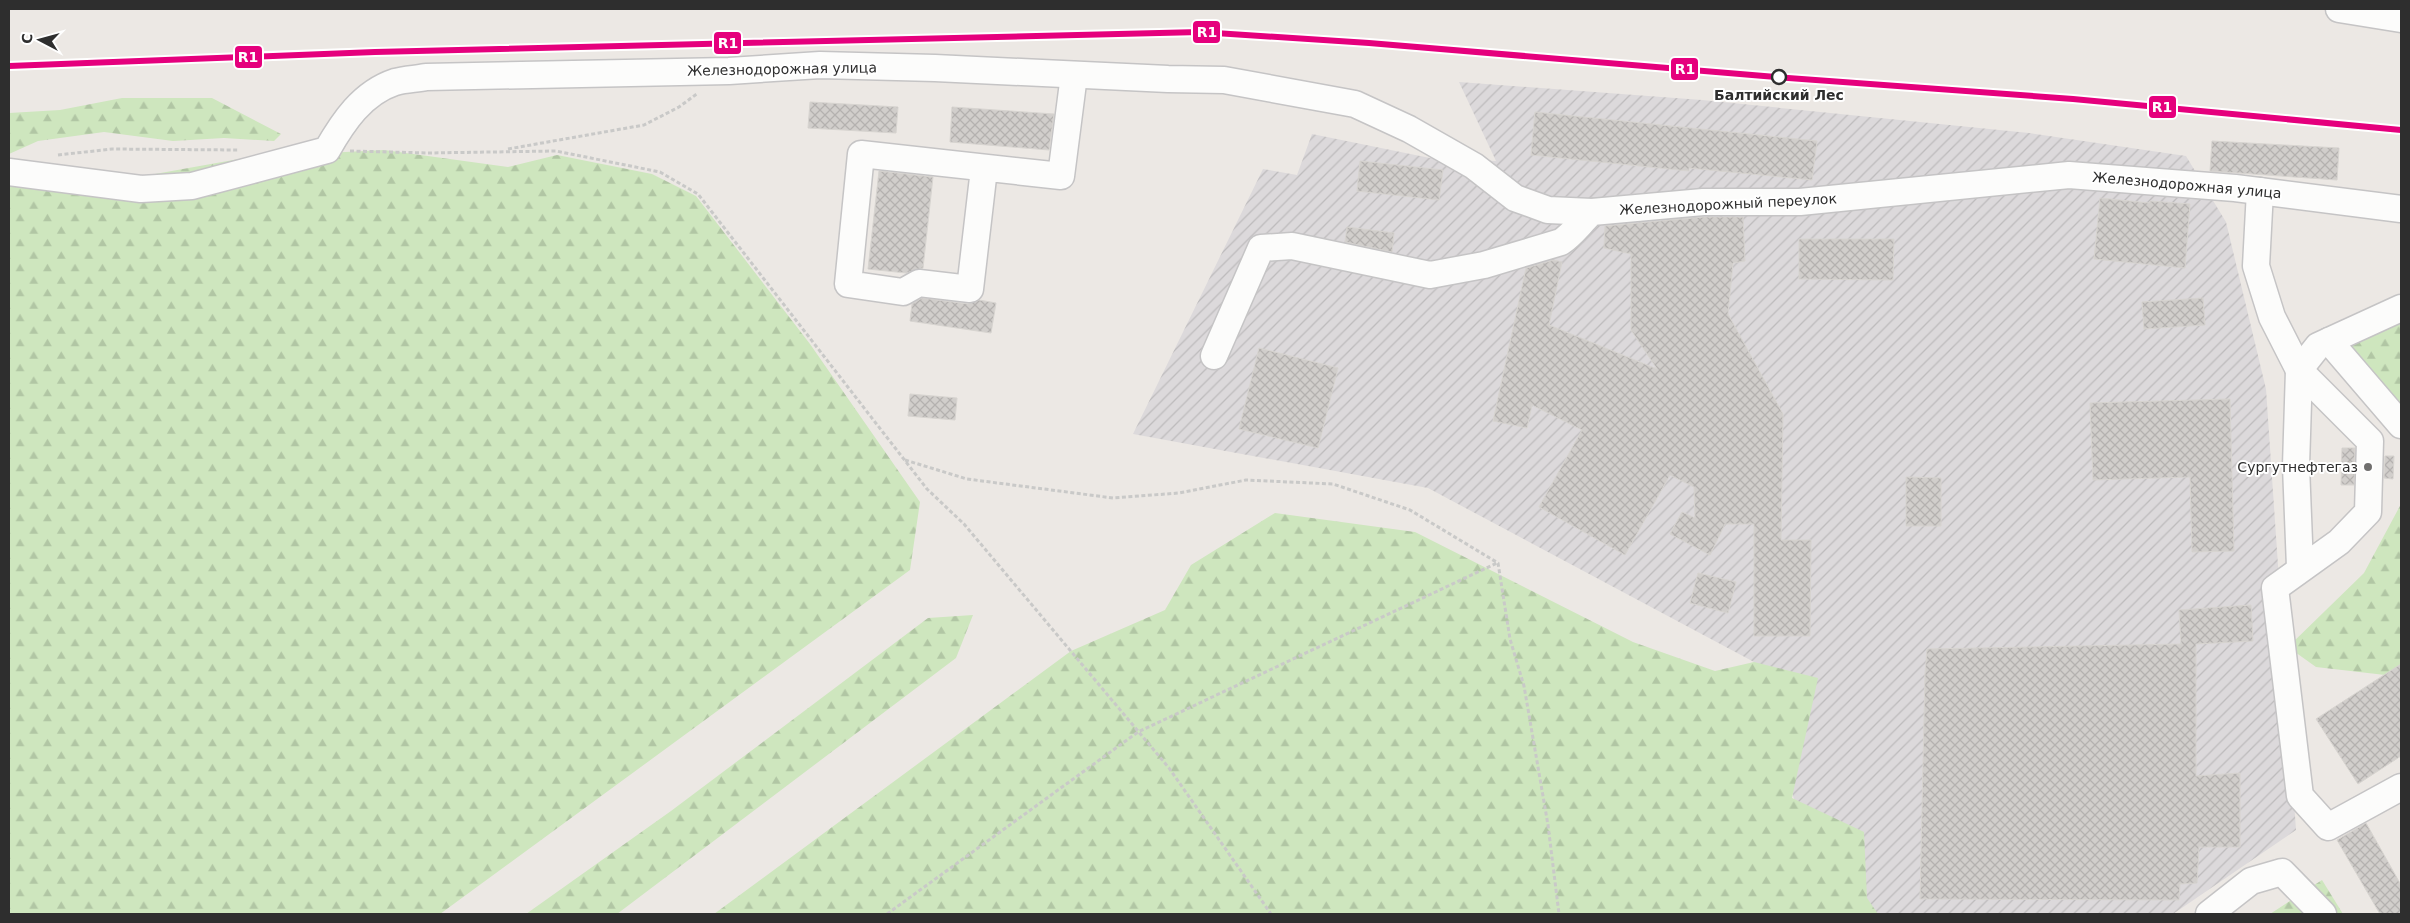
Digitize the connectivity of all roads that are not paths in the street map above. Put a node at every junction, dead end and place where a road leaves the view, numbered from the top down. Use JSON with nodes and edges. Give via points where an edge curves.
{"nodes":[{"id":1,"x":2339,"y":9,"type":"edge"},
{"id":2,"x":2401,"y":19,"type":"edge"},
{"id":3,"x":1074,"y":75,"type":"junction"},
{"id":4,"x":984,"y":169,"type":"junction"},
{"id":5,"x":9,"y":172,"type":"edge"},
{"id":6,"x":1972,"y":185,"type":"joint"},
{"id":7,"x":2260,"y":191,"type":"junction"},
{"id":8,"x":2401,"y":209,"type":"edge"},
{"id":9,"x":1592,"y":212,"type":"junction"},
{"id":10,"x":2401,"y":308,"type":"edge"},
{"id":11,"x":2329,"y":341,"type":"junction"},
{"id":12,"x":1214,"y":356,"type":"dead end"},
{"id":13,"x":2299,"y":370,"type":"junction"},
{"id":14,"x":2401,"y":426,"type":"edge"},
{"id":15,"x":2300,"y":567,"type":"junction"},
{"id":16,"x":2401,"y":787,"type":"edge"},
{"id":17,"x":2209,"y":914,"type":"edge"},
{"id":18,"x":2323,"y":914,"type":"edge"}],
"edges":[{"from":1,"to":2,"type":"street"},
{"from":3,"to":4,"type":"street","via":[[1061,176]]},
{"from":3,"to":5,"type":"street","name":"Железнодорожная улица","via":[[820,65],[729,71],[426,77],[395,82],[371,94],[346,118],[326,150],[192,186],[141,189]]},
{"from":3,"to":9,"type":"street","name":"Железнодорожная улица","via":[[1224,80],[1355,104],[1409,129],[1474,166],[1515,198],[1548,210]]},
{"from":4,"to":4,"type":"street","via":[[861,154],[848,284],[903,292],[919,284],[970,289]]},
{"from":6,"to":7,"type":"street","name":"Железнодорожная улица","via":[[2070,175]]},
{"from":6,"to":9,"type":"street","name":"Железнодорожный переулок","via":[[1800,202],[1703,202]]},
{"from":7,"to":8,"type":"street","name":"Железнодорожная улица"},
{"from":7,"to":13,"type":"street","via":[[2256,266],[2272,317]]},
{"from":9,"to":12,"type":"street","via":[[1572,235],[1561,242],[1484,265],[1430,275],[1292,246],[1261,248]]},
{"from":10,"to":11,"type":"street"},
{"from":11,"to":13,"type":"street","via":[[2318,346]]},
{"from":11,"to":14,"type":"street"},
{"from":13,"to":15,"type":"street","via":[[2296,466]]},
{"from":13,"to":15,"type":"street","via":[[2370,441],[2368,512],[2339,542]]},
{"from":15,"to":16,"type":"street","via":[[2275,588],[2300,796],[2328,827]]},
{"from":17,"to":18,"type":"street","via":[[2250,881],[2282,872]]}]}
